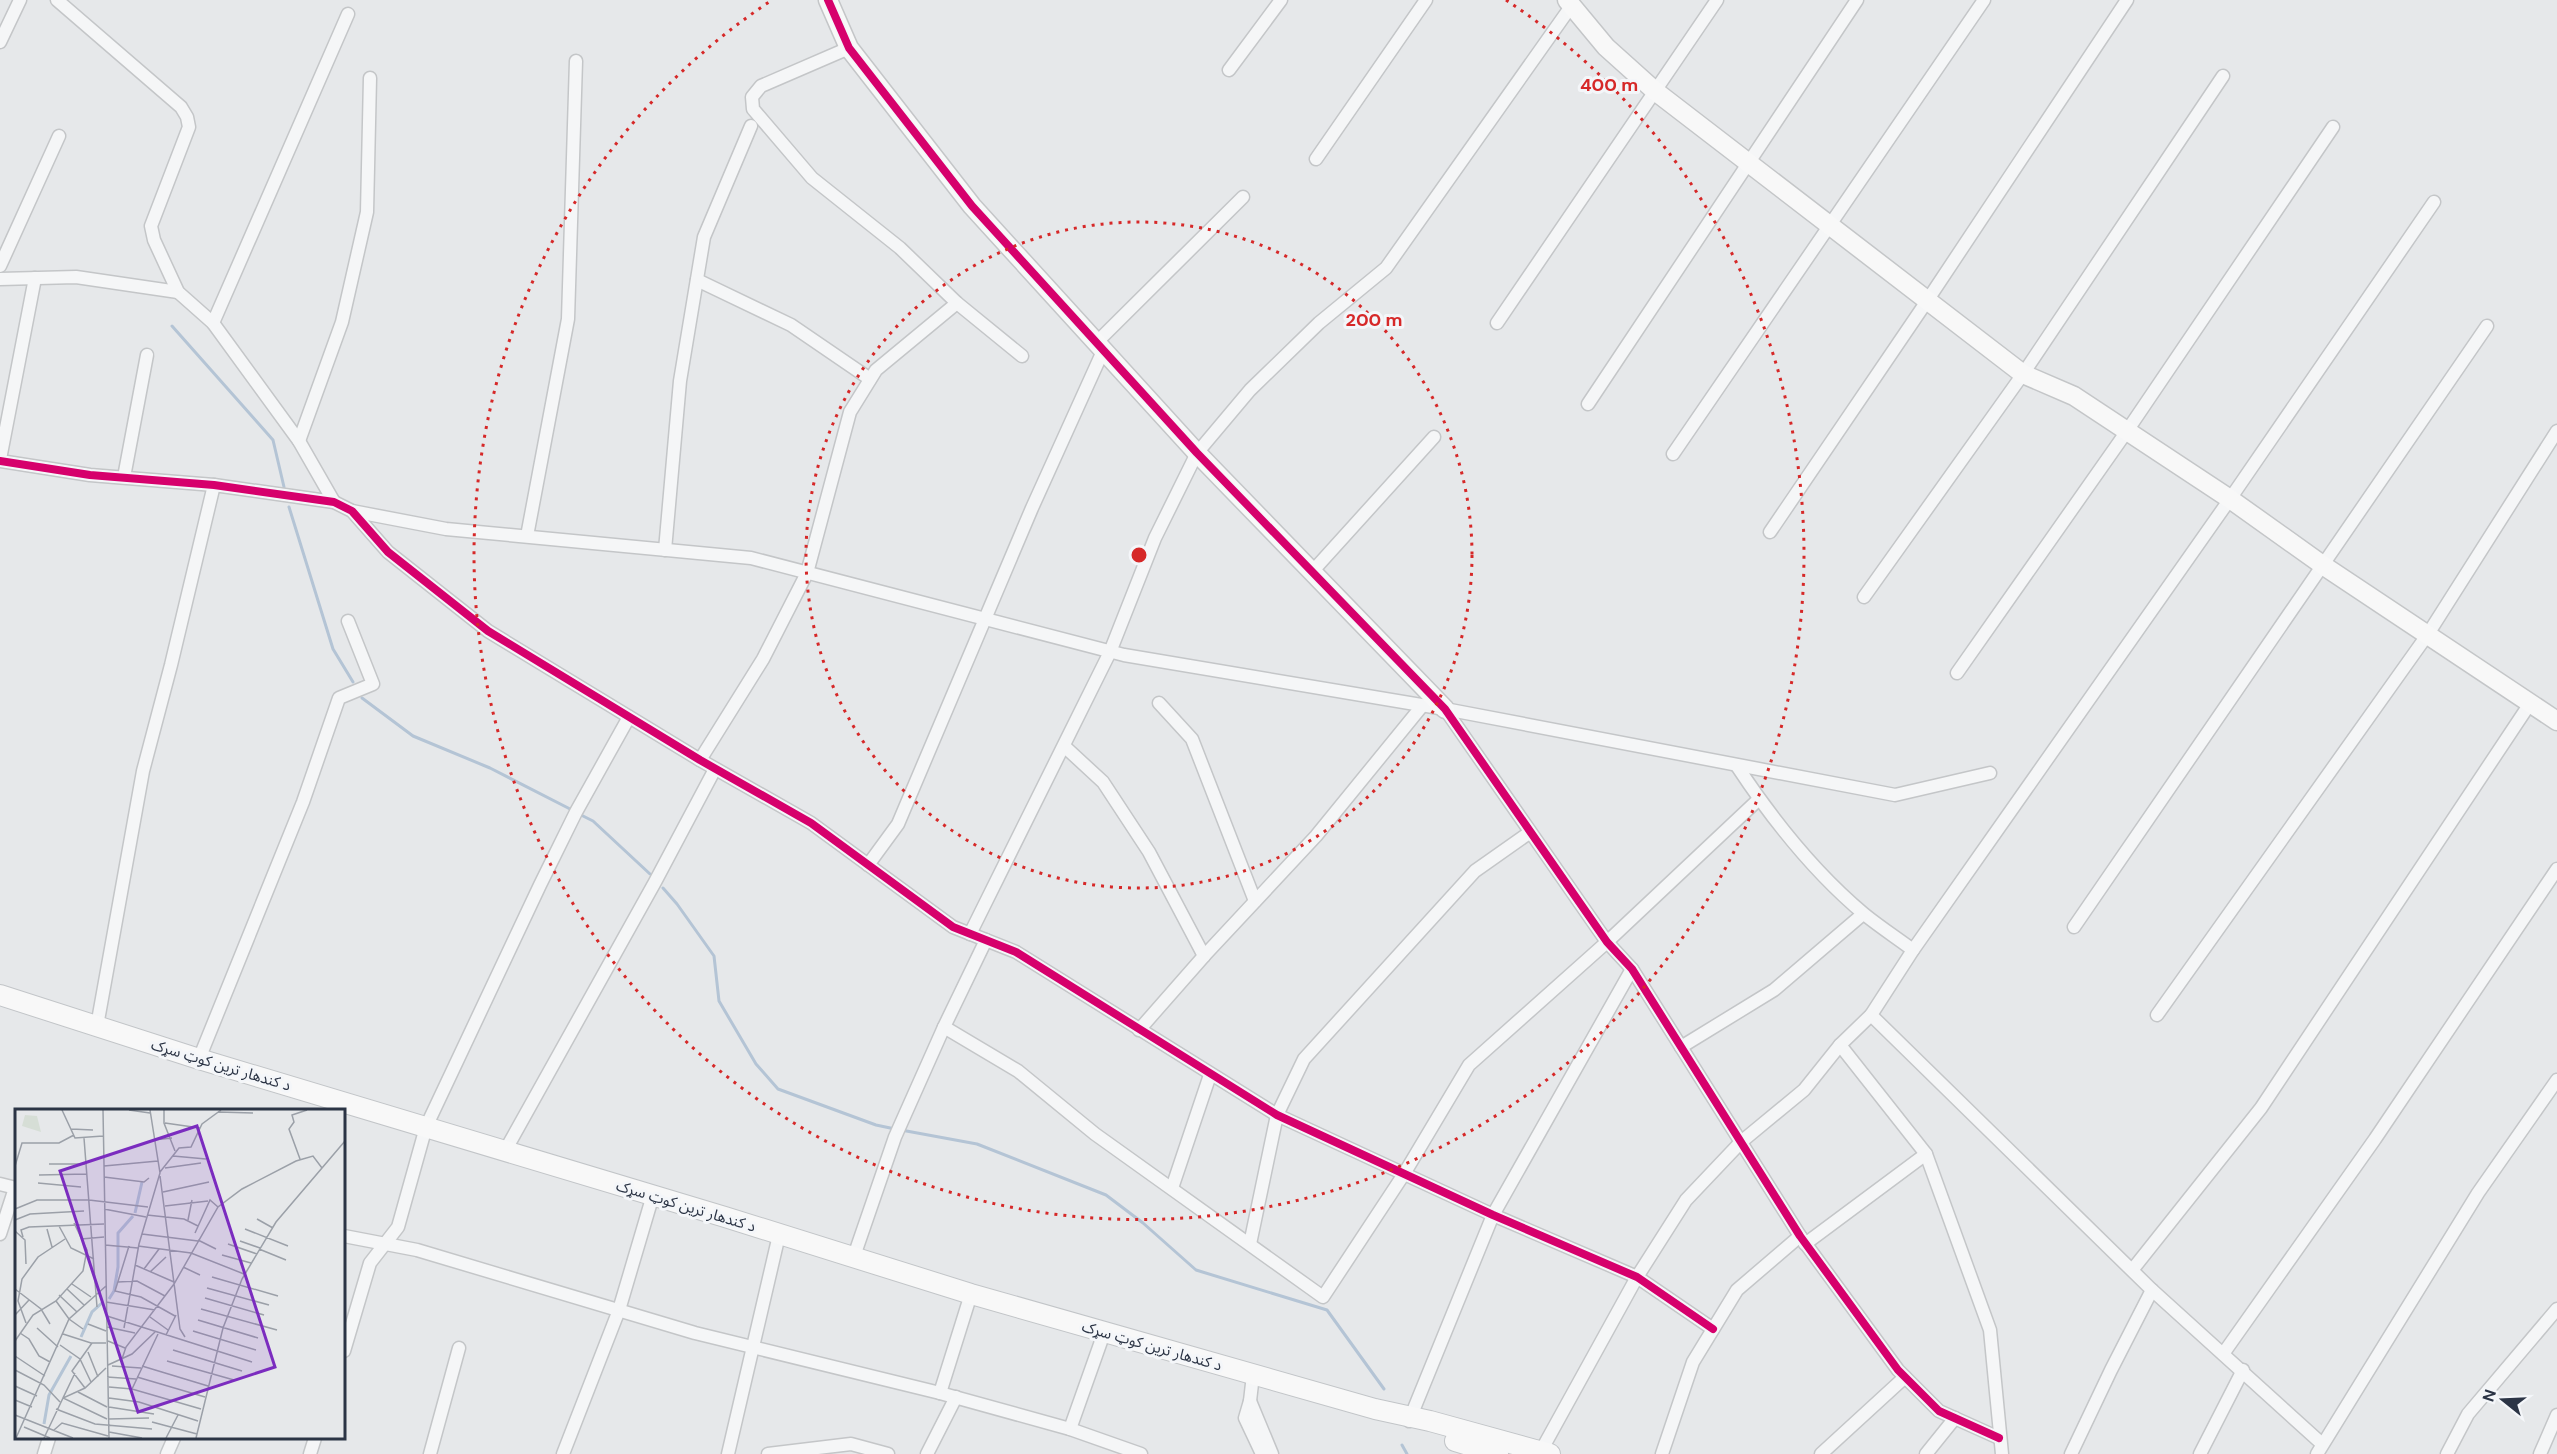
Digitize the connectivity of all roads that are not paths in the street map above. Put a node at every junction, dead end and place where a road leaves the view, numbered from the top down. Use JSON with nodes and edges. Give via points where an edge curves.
{"nodes":[{"id":1,"x":20,"y":0,"type":"edge"},
{"id":2,"x":57,"y":0,"type":"edge"},
{"id":3,"x":828,"y":0,"type":"edge"},
{"id":4,"x":1281,"y":0,"type":"edge"},
{"id":5,"x":1426,"y":0,"type":"edge"},
{"id":6,"x":1717,"y":0,"type":"edge"},
{"id":7,"x":1857,"y":0,"type":"edge"},
{"id":8,"x":1984,"y":0,"type":"edge"},
{"id":9,"x":2127,"y":0,"type":"edge"},
{"id":10,"x":1570,"y":2,"type":"edge"},
{"id":11,"x":348,"y":14,"type":"dead end"},
{"id":12,"x":0,"y":42,"type":"edge"},
{"id":13,"x":849,"y":48,"type":"junction"},
{"id":14,"x":576,"y":61,"type":"dead end"},
{"id":15,"x":1229,"y":70,"type":"dead end"},
{"id":16,"x":2223,"y":76,"type":"dead end"},
{"id":17,"x":370,"y":78,"type":"dead end"},
{"id":18,"x":1655,"y":91,"type":"junction"},
{"id":19,"x":751,"y":126,"type":"dead end"},
{"id":20,"x":2333,"y":127,"type":"dead end"},
{"id":21,"x":58,"y":136,"type":"dead end"},
{"id":22,"x":1316,"y":159,"type":"dead end"},
{"id":23,"x":1749,"y":163,"type":"junction"},
{"id":24,"x":1243,"y":197,"type":"dead end"},
{"id":25,"x":2434,"y":202,"type":"dead end"},
{"id":26,"x":1830,"y":226,"type":"junction"},
{"id":27,"x":0,"y":266,"type":"edge"},
{"id":28,"x":35,"y":278,"type":"junction"},
{"id":29,"x":0,"y":279,"type":"edge"},
{"id":30,"x":697,"y":280,"type":"junction"},
{"id":31,"x":178,"y":292,"type":"junction"},
{"id":32,"x":1928,"y":300,"type":"junction"},
{"id":33,"x":957,"y":303,"type":"junction"},
{"id":34,"x":213,"y":323,"type":"junction"},
{"id":35,"x":1497,"y":323,"type":"dead end"},
{"id":36,"x":2487,"y":326,"type":"dead end"},
{"id":37,"x":1099,"y":347,"type":"junction"},
{"id":38,"x":147,"y":355,"type":"dead end"},
{"id":39,"x":1022,"y":356,"type":"dead end"},
{"id":40,"x":2023,"y":374,"type":"junction"},
{"id":41,"x":870,"y":379,"type":"junction"},
{"id":42,"x":1588,"y":404,"type":"dead end"},
{"id":43,"x":2127,"y":431,"type":"junction"},
{"id":44,"x":2557,"y":431,"type":"edge"},
{"id":45,"x":1434,"y":437,"type":"dead end"},
{"id":46,"x":299,"y":441,"type":"junction"},
{"id":47,"x":1197,"y":453,"type":"junction"},
{"id":48,"x":1673,"y":454,"type":"dead end"},
{"id":49,"x":0,"y":460,"type":"edge"},
{"id":50,"x":124,"y":477,"type":"junction"},
{"id":51,"x":214,"y":485,"type":"junction"},
{"id":52,"x":2230,"y":499,"type":"junction"},
{"id":53,"x":334,"y":502,"type":"junction"},
{"id":54,"x":352,"y":511,"type":"junction"},
{"id":55,"x":1770,"y":532,"type":"dead end"},
{"id":56,"x":527,"y":536,"type":"junction"},
{"id":57,"x":665,"y":550,"type":"junction"},
{"id":58,"x":2324,"y":566,"type":"junction"},
{"id":59,"x":807,"y":573,"type":"junction"},
{"id":60,"x":1311,"y":573,"type":"junction"},
{"id":61,"x":1864,"y":597,"type":"dead end"},
{"id":62,"x":984,"y":619,"type":"junction"},
{"id":63,"x":348,"y":621,"type":"dead end"},
{"id":64,"x":2428,"y":634,"type":"junction"},
{"id":65,"x":1110,"y":652,"type":"junction"},
{"id":66,"x":1957,"y":673,"type":"dead end"},
{"id":67,"x":2530,"y":702,"type":"junction"},
{"id":68,"x":1159,"y":703,"type":"dead end"},
{"id":69,"x":1422,"y":706,"type":"junction"},
{"id":70,"x":1445,"y":709,"type":"junction"},
{"id":71,"x":629,"y":717,"type":"junction"},
{"id":72,"x":2557,"y":721,"type":"edge"},
{"id":73,"x":1064,"y":746,"type":"junction"},
{"id":74,"x":700,"y":760,"type":"junction"},
{"id":75,"x":1737,"y":766,"type":"junction"},
{"id":76,"x":715,"y":769,"type":"junction"},
{"id":77,"x":1990,"y":773,"type":"dead end"},
{"id":78,"x":1759,"y":799,"type":"junction"},
{"id":79,"x":1529,"y":833,"type":"junction"},
{"id":80,"x":868,"y":865,"type":"junction"},
{"id":81,"x":2557,"y":869,"type":"edge"},
{"id":82,"x":1255,"y":901,"type":"junction"},
{"id":83,"x":1863,"y":914,"type":"junction"},
{"id":84,"x":2073,"y":927,"type":"dead end"},
{"id":85,"x":970,"y":934,"type":"junction"},
{"id":86,"x":986,"y":940,"type":"junction"},
{"id":87,"x":1607,"y":942,"type":"junction"},
{"id":88,"x":1913,"y":950,"type":"junction"},
{"id":89,"x":1204,"y":956,"type":"junction"},
{"id":90,"x":1632,"y":969,"type":"junction"},
{"id":91,"x":0,"y":995,"type":"edge"},
{"id":92,"x":1871,"y":1015,"type":"junction"},
{"id":93,"x":2157,"y":1015,"type":"dead end"},
{"id":94,"x":97,"y":1026,"type":"junction"},
{"id":95,"x":944,"y":1027,"type":"junction"},
{"id":96,"x":1139,"y":1030,"type":"junction"},
{"id":97,"x":1840,"y":1045,"type":"junction"},
{"id":98,"x":1682,"y":1047,"type":"junction"},
{"id":99,"x":199,"y":1059,"type":"junction"},
{"id":100,"x":1210,"y":1075,"type":"junction"},
{"id":101,"x":2557,"y":1080,"type":"edge"},
{"id":102,"x":1277,"y":1115,"type":"junction"},
{"id":103,"x":426,"y":1127,"type":"junction"},
{"id":104,"x":1741,"y":1142,"type":"junction"},
{"id":105,"x":505,"y":1150,"type":"junction"},
{"id":106,"x":1926,"y":1154,"type":"junction"},
{"id":107,"x":1404,"y":1174,"type":"junction"},
{"id":108,"x":0,"y":1184,"type":"edge"},
{"id":109,"x":15,"y":1188,"type":"edge"},
{"id":110,"x":1172,"y":1188,"type":"junction"},
{"id":111,"x":15,"y":1191,"type":"edge"},
{"id":112,"x":653,"y":1196,"type":"junction"},
{"id":113,"x":1493,"y":1215,"type":"junction"},
{"id":114,"x":0,"y":1234,"type":"edge"},
{"id":115,"x":779,"y":1234,"type":"junction"},
{"id":116,"x":345,"y":1236,"type":"edge"},
{"id":117,"x":1803,"y":1240,"type":"junction"},
{"id":118,"x":387,"y":1243,"type":"junction"},
{"id":119,"x":1250,"y":1244,"type":"junction"},
{"id":120,"x":853,"y":1258,"type":"junction"},
{"id":121,"x":2133,"y":1269,"type":"junction"},
{"id":122,"x":1636,"y":1276,"type":"junction"},
{"id":123,"x":2152,"y":1290,"type":"junction"},
{"id":124,"x":970,"y":1294,"type":"junction"},
{"id":125,"x":2557,"y":1309,"type":"edge"},
{"id":126,"x":619,"y":1310,"type":"junction"},
{"id":127,"x":1713,"y":1329,"type":"junction"},
{"id":128,"x":1104,"y":1333,"type":"junction"},
{"id":129,"x":753,"y":1347,"type":"junction"},
{"id":130,"x":345,"y":1348,"type":"edge"},
{"id":131,"x":459,"y":1348,"type":"dead end"},
{"id":132,"x":2223,"y":1354,"type":"junction"},
{"id":133,"x":2243,"y":1370,"type":"junction"},
{"id":134,"x":1253,"y":1375,"type":"junction"},
{"id":135,"x":1905,"y":1377,"type":"junction"},
{"id":136,"x":940,"y":1393,"type":"junction"},
{"id":137,"x":956,"y":1397,"type":"junction"},
{"id":138,"x":1251,"y":1401,"type":"junction"},
{"id":139,"x":2557,"y":1415,"type":"edge"},
{"id":140,"x":1955,"y":1418,"type":"junction"},
{"id":141,"x":1409,"y":1421,"type":"junction"},
{"id":142,"x":1070,"y":1429,"type":"junction"},
{"id":143,"x":1999,"y":1438,"type":"junction"},
{"id":144,"x":48,"y":1439,"type":"edge"},
{"id":145,"x":173,"y":1439,"type":"edge"},
{"id":146,"x":314,"y":1439,"type":"edge"},
{"id":147,"x":2319,"y":1449,"type":"edge"},
{"id":148,"x":1545,"y":1453,"type":"edge"},
{"id":149,"x":44,"y":1454,"type":"edge"},
{"id":150,"x":166,"y":1454,"type":"edge"},
{"id":151,"x":310,"y":1454,"type":"edge"},
{"id":152,"x":430,"y":1454,"type":"edge"},
{"id":153,"x":563,"y":1454,"type":"edge"},
{"id":154,"x":728,"y":1454,"type":"edge"},
{"id":155,"x":768,"y":1454,"type":"edge"},
{"id":156,"x":888,"y":1454,"type":"edge"},
{"id":157,"x":927,"y":1454,"type":"edge"},
{"id":158,"x":1142,"y":1454,"type":"edge"},
{"id":159,"x":1262,"y":1454,"type":"edge"},
{"id":160,"x":1272,"y":1454,"type":"edge"},
{"id":161,"x":1497,"y":1454,"type":"edge"},
{"id":162,"x":1662,"y":1454,"type":"edge"},
{"id":163,"x":1821,"y":1454,"type":"edge"},
{"id":164,"x":1926,"y":1454,"type":"edge"},
{"id":165,"x":2002,"y":1454,"type":"edge"},
{"id":166,"x":2071,"y":1454,"type":"edge"},
{"id":167,"x":2200,"y":1454,"type":"edge"},
{"id":168,"x":2447,"y":1454,"type":"edge"},
{"id":169,"x":2540,"y":1454,"type":"edge"}],
"edges":[{"from":1,"to":12,"type":"street"},
{"from":2,"to":31,"type":"street","via":[[181,106],[187,117],[189,127],[151,226]]},
{"from":3,"to":13,"type":"street"},
{"from":4,"to":15,"type":"street"},
{"from":5,"to":22,"type":"street"},
{"from":6,"to":18,"type":"street"},
{"from":7,"to":23,"type":"street"},
{"from":8,"to":26,"type":"street"},
{"from":9,"to":32,"type":"street"},
{"from":10,"to":18,"type":"street","via":[[1606,48]]},
{"from":10,"to":47,"type":"street","via":[[1386,268],[1319,323],[1251,390]]},
{"from":11,"to":34,"type":"street"},
{"from":13,"to":33,"type":"street","via":[[761,86],[752,97],[753,109],[812,178],[900,248]]},
{"from":13,"to":37,"type":"street","via":[[972,206]]},
{"from":14,"to":56,"type":"street","via":[[568,320]]},
{"from":16,"to":40,"type":"street"},
{"from":17,"to":46,"type":"street","via":[[367,212],[342,322]]},
{"from":18,"to":23,"type":"street"},
{"from":18,"to":35,"type":"street"},
{"from":19,"to":30,"type":"street","via":[[704,237]]},
{"from":20,"to":43,"type":"street"},
{"from":21,"to":27,"type":"street"},
{"from":23,"to":26,"type":"street"},
{"from":23,"to":42,"type":"street"},
{"from":24,"to":37,"type":"street"},
{"from":25,"to":52,"type":"street"},
{"from":26,"to":32,"type":"street"},
{"from":26,"to":48,"type":"street"},
{"from":28,"to":29,"type":"street"},
{"from":28,"to":31,"type":"street","via":[[76,277]]},
{"from":28,"to":49,"type":"street"},
{"from":30,"to":41,"type":"street","via":[[791,325]]},
{"from":30,"to":57,"type":"street","via":[[680,381]]},
{"from":31,"to":34,"type":"street"},
{"from":32,"to":40,"type":"street"},
{"from":32,"to":55,"type":"street"},
{"from":33,"to":39,"type":"street"},
{"from":33,"to":41,"type":"street"},
{"from":34,"to":46,"type":"street"},
{"from":36,"to":58,"type":"street"},
{"from":37,"to":47,"type":"street"},
{"from":37,"to":62,"type":"street"},
{"from":38,"to":50,"type":"street"},
{"from":40,"to":43,"type":"street","via":[[2074,396]]},
{"from":40,"to":61,"type":"street"},
{"from":41,"to":59,"type":"street","via":[[850,412]]},
{"from":43,"to":52,"type":"street"},
{"from":43,"to":66,"type":"street"},
{"from":44,"to":64,"type":"street"},
{"from":45,"to":60,"type":"street"},
{"from":46,"to":53,"type":"street"},
{"from":47,"to":60,"type":"street"},
{"from":47,"to":65,"type":"street","via":[[1155,538]]},
{"from":49,"to":50,"type":"street"},
{"from":50,"to":51,"type":"street"},
{"from":51,"to":53,"type":"street"},
{"from":51,"to":94,"type":"street","via":[[143,771]]},
{"from":52,"to":58,"type":"street"},
{"from":52,"to":88,"type":"street"},
{"from":53,"to":54,"type":"street"},
{"from":54,"to":56,"type":"street","via":[[446,529]]},
{"from":54,"to":71,"type":"street","via":[[388,552],[488,631]]},
{"from":56,"to":57,"type":"street"},
{"from":57,"to":59,"type":"street","via":[[751,558]]},
{"from":58,"to":64,"type":"street"},
{"from":58,"to":84,"type":"street"},
{"from":59,"to":62,"type":"street"},
{"from":59,"to":74,"type":"street","via":[[763,659]]},
{"from":60,"to":70,"type":"street"},
{"from":62,"to":65,"type":"street"},
{"from":62,"to":80,"type":"street","via":[[898,824]]},
{"from":63,"to":99,"type":"street","via":[[373,684],[339,698],[303,802]]},
{"from":64,"to":67,"type":"street"},
{"from":64,"to":93,"type":"street"},
{"from":65,"to":69,"type":"street"},
{"from":65,"to":73,"type":"street"},
{"from":67,"to":72,"type":"street"},
{"from":67,"to":121,"type":"street","via":[[2261,1108]]},
{"from":68,"to":82,"type":"street","via":[[1192,739]]},
{"from":69,"to":70,"type":"street"},
{"from":69,"to":82,"type":"street","via":[[1316,836]]},
{"from":70,"to":75,"type":"street"},
{"from":70,"to":79,"type":"street"},
{"from":71,"to":74,"type":"street"},
{"from":71,"to":103,"type":"street","via":[[566,833]]},
{"from":73,"to":85,"type":"street"},
{"from":73,"to":89,"type":"street","via":[[1104,782],[1149,852]]},
{"from":74,"to":76,"type":"street"},
{"from":75,"to":77,"type":"street","via":[[1895,795]]},
{"from":75,"to":78,"type":"street"},
{"from":76,"to":80,"type":"street","via":[[811,823]]},
{"from":76,"to":105,"type":"street"},
{"from":78,"to":83,"type":"street","via":[[1814,866]]},
{"from":78,"to":87,"type":"street"},
{"from":79,"to":87,"type":"street"},
{"from":79,"to":102,"type":"street","via":[[1475,871],[1304,1059]]},
{"from":80,"to":85,"type":"street","via":[[953,927]]},
{"from":81,"to":132,"type":"street","via":[[2375,1139]]},
{"from":82,"to":89,"type":"street"},
{"from":83,"to":88,"type":"street"},
{"from":83,"to":98,"type":"street","via":[[1774,990]]},
{"from":85,"to":86,"type":"street"},
{"from":86,"to":95,"type":"street"},
{"from":86,"to":96,"type":"street","via":[[1016,952]]},
{"from":87,"to":90,"type":"street"},
{"from":87,"to":107,"type":"street","via":[[1468,1065]]},
{"from":88,"to":92,"type":"street"},
{"from":89,"to":96,"type":"street"},
{"from":90,"to":98,"type":"street"},
{"from":90,"to":113,"type":"street"},
{"from":91,"to":94,"type":"main road","name":"د کندهار ترين کوټ سړک"},
{"from":92,"to":97,"type":"street"},
{"from":92,"to":121,"type":"street"},
{"from":94,"to":99,"type":"main road","name":"د کندهار ترين کوټ سړک"},
{"from":95,"to":110,"type":"street","via":[[1018,1071],[1095,1134]]},
{"from":95,"to":120,"type":"street","via":[[896,1137]]},
{"from":96,"to":100,"type":"street"},
{"from":97,"to":104,"type":"street","via":[[1804,1090]]},
{"from":97,"to":106,"type":"street"},
{"from":98,"to":104,"type":"street"},
{"from":99,"to":103,"type":"main road","name":"د کندهار ترين کوټ سړک"},
{"from":100,"to":102,"type":"street"},
{"from":100,"to":110,"type":"street"},
{"from":101,"to":147,"type":"street","via":[[2478,1193]]},
{"from":102,"to":107,"type":"street"},
{"from":102,"to":119,"type":"street"},
{"from":103,"to":105,"type":"main road","name":"د کندهار ترين کوټ سړک"},
{"from":103,"to":118,"type":"street","via":[[398,1227]]},
{"from":104,"to":117,"type":"street"},
{"from":104,"to":122,"type":"street","via":[[1686,1200]]},
{"from":105,"to":112,"type":"main road","name":"د کندهار ترين کوټ سړک"},
{"from":106,"to":117,"type":"street"},
{"from":106,"to":143,"type":"street","via":[[1990,1330]]},
{"from":107,"to":113,"type":"street"},
{"from":107,"to":119,"type":"street","via":[[1323,1296]]},
{"from":108,"to":109,"type":"street"},
{"from":110,"to":119,"type":"street"},
{"from":111,"to":114,"type":"street"},
{"from":112,"to":115,"type":"main road","name":"د کندهار ترين کوټ سړک"},
{"from":112,"to":126,"type":"street"},
{"from":113,"to":122,"type":"street"},
{"from":113,"to":141,"type":"street"},
{"from":115,"to":120,"type":"main road","name":"د کندهار ترين کوټ سړک"},
{"from":115,"to":129,"type":"street"},
{"from":116,"to":118,"type":"street"},
{"from":117,"to":127,"type":"street","via":[[1737,1290]]},
{"from":117,"to":135,"type":"street"},
{"from":118,"to":126,"type":"street"},
{"from":118,"to":130,"type":"street","via":[[370,1263]]},
{"from":120,"to":124,"type":"main road","name":"د کندهار ترين کوټ سړک"},
{"from":121,"to":123,"type":"street"},
{"from":122,"to":127,"type":"street"},
{"from":122,"to":148,"type":"street"},
{"from":123,"to":132,"type":"street"},
{"from":123,"to":166,"type":"street"},
{"from":124,"to":128,"type":"main road","name":"د کندهار ترين کوټ سړک"},
{"from":124,"to":136,"type":"street"},
{"from":125,"to":168,"type":"street","via":[[2468,1414]]},
{"from":126,"to":129,"type":"street"},
{"from":126,"to":153,"type":"street"},
{"from":127,"to":162,"type":"street","via":[[1693,1362]]},
{"from":128,"to":134,"type":"main road","name":"د کندهار ترين کوټ سړک"},
{"from":128,"to":142,"type":"street"},
{"from":129,"to":136,"type":"street"},
{"from":129,"to":154,"type":"street"},
{"from":131,"to":152,"type":"street"},
{"from":132,"to":133,"type":"street"},
{"from":133,"to":147,"type":"street"},
{"from":133,"to":167,"type":"street"},
{"from":134,"to":138,"type":"street"},
{"from":134,"to":141,"type":"main road","name":"د کندهار ترين کوټ سړک"},
{"from":135,"to":140,"type":"street","via":[[1939,1411]]},
{"from":135,"to":163,"type":"street"},
{"from":136,"to":137,"type":"street"},
{"from":137,"to":142,"type":"street"},
{"from":137,"to":157,"type":"street"},
{"from":138,"to":159,"type":"street","via":[[1245,1418]]},
{"from":138,"to":160,"type":"street"},
{"from":139,"to":169,"type":"street"},
{"from":140,"to":143,"type":"street"},
{"from":140,"to":164,"type":"street"},
{"from":141,"to":148,"type":"main road","name":"د کندهار ترين کوټ سړک"},
{"from":141,"to":161,"type":"main road","name":"د کندهار ترين کوټ سړک","via":[[1419,1430]]},
{"from":142,"to":158,"type":"street"},
{"from":143,"to":165,"type":"street"},
{"from":144,"to":149,"type":"street"},
{"from":145,"to":150,"type":"street"},
{"from":146,"to":151,"type":"street"},
{"from":155,"to":156,"type":"street","via":[[851,1444]]}]}
